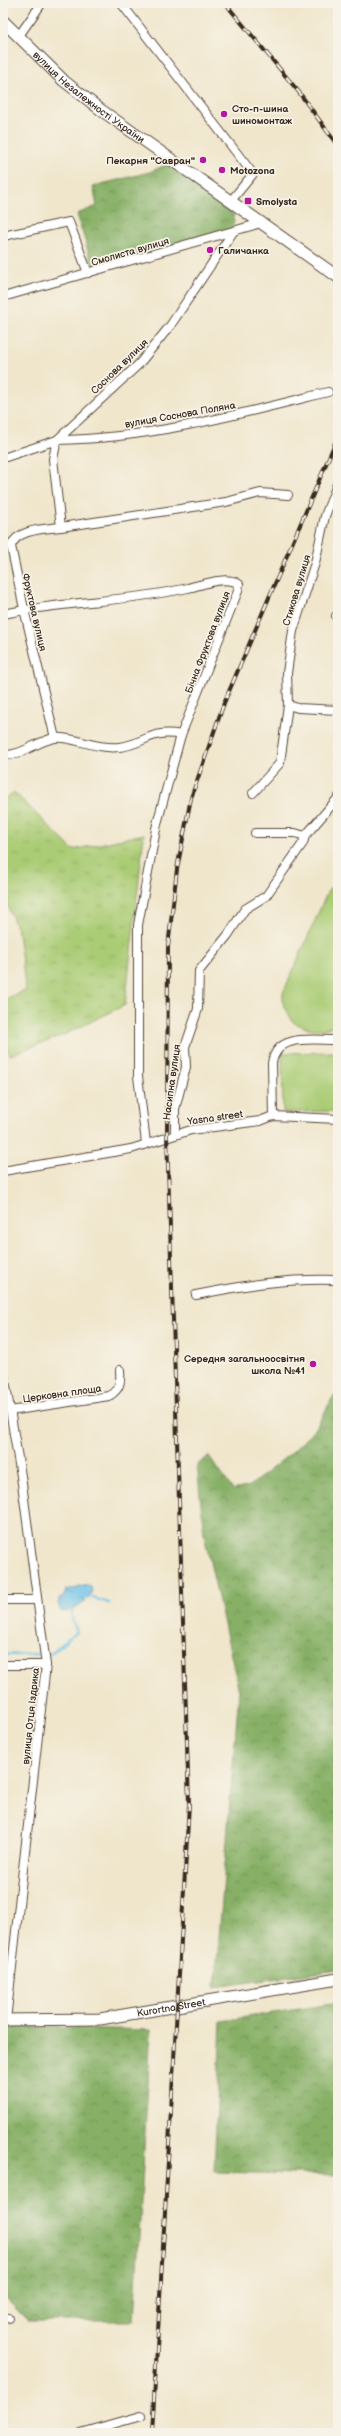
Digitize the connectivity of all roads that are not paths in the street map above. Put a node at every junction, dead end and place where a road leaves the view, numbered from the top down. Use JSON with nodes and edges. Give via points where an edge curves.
{"nodes":[{"id":1,"x":42,"y":3,"type":"edge"},
{"id":2,"x":122,"y":3,"type":"edge"},
{"id":3,"x":3,"y":21,"type":"edge"},
{"id":4,"x":18,"y":36,"type":"junction"},
{"id":5,"x":230,"y":202,"type":"junction"},
{"id":6,"x":261,"y":223,"type":"junction"},
{"id":7,"x":233,"y":232,"type":"junction"},
{"id":8,"x":3,"y":236,"type":"edge"},
{"id":9,"x":88,"y":273,"type":"junction"},
{"id":10,"x":338,"y":277,"type":"edge"},
{"id":11,"x":3,"y":297,"type":"edge"},
{"id":12,"x":328,"y":392,"type":"dead end"},
{"id":13,"x":57,"y":440,"type":"junction"},
{"id":14,"x":3,"y":458,"type":"edge"},
{"id":15,"x":338,"y":482,"type":"edge"},
{"id":16,"x":288,"y":495,"type":"dead end"},
{"id":17,"x":61,"y":527,"type":"junction"},
{"id":18,"x":24,"y":609,"type":"junction"},
{"id":19,"x":3,"y":614,"type":"edge"},
{"id":20,"x":288,"y":705,"type":"junction"},
{"id":21,"x":338,"y":710,"type":"edge"},
{"id":22,"x":181,"y":734,"type":"junction"},
{"id":23,"x":56,"y":738,"type":"junction"},
{"id":24,"x":3,"y":755,"type":"edge"},
{"id":25,"x":253,"y":793,"type":"dead end"},
{"id":26,"x":338,"y":798,"type":"edge"},
{"id":27,"x":255,"y":834,"type":"dead end"},
{"id":28,"x":305,"y":836,"type":"junction"},
{"id":29,"x":338,"y":1040,"type":"edge"},
{"id":30,"x":273,"y":1116,"type":"junction"},
{"id":31,"x":338,"y":1119,"type":"edge"},
{"id":32,"x":175,"y":1134,"type":"junction"},
{"id":33,"x":146,"y":1143,"type":"junction"},
{"id":34,"x":3,"y":1170,"type":"edge"},
{"id":35,"x":338,"y":1280,"type":"edge"},
{"id":36,"x":196,"y":1295,"type":"dead end"},
{"id":37,"x":3,"y":1368,"type":"edge"},
{"id":38,"x":120,"y":1370,"type":"dead end"},
{"id":39,"x":10,"y":1411,"type":"junction"},
{"id":40,"x":3,"y":1600,"type":"edge"},
{"id":41,"x":37,"y":1600,"type":"junction"},
{"id":42,"x":3,"y":1665,"type":"edge"},
{"id":43,"x":46,"y":1665,"type":"junction"},
{"id":44,"x":338,"y":1979,"type":"edge"},
{"id":45,"x":5,"y":2020,"type":"edge"},
{"id":46,"x":141,"y":2416,"type":"dead end"},
{"id":47,"x":81,"y":2433,"type":"edge"}],
"edges":[{"from":1,"to":4,"type":"street"},
{"from":2,"to":5,"type":"street","via":[[253,174]]},
{"from":3,"to":4,"type":"main road","name":"вулиця Незалежності України"},
{"from":4,"to":5,"type":"main road","name":"вулиця Незалежності України","via":[[76,91]]},
{"from":5,"to":6,"type":"main road","name":"вулиця Незалежності України"},
{"from":6,"to":7,"type":"street","name":"Смолиста вулиця"},
{"from":6,"to":10,"type":"main road","name":"вулиця Незалежності України"},
{"from":7,"to":9,"type":"street","name":"Смолиста вулиця"},
{"from":7,"to":13,"type":"street","name":"Соснова вулиця","via":[[149,354]]},
{"from":8,"to":9,"type":"street","via":[[69,222]]},
{"from":9,"to":11,"type":"street","name":"Смолиста вулиця"},
{"from":12,"to":13,"type":"street","name":"вулиця Соснова Поляна","via":[[201,423],[127,434]]},
{"from":13,"to":14,"type":"street","name":"Соснова вулиця"},
{"from":13,"to":17,"type":"street","via":[[53,459]]},
{"from":15,"to":20,"type":"street","name":"Стикова вулиця","via":[[325,516],[315,563],[293,631],[288,673]]},
{"from":16,"to":17,"type":"street","name":"Фруктова вулиця","via":[[260,493],[226,502]]},
{"from":17,"to":18,"type":"street","name":"Фруктова вулиця","via":[[19,534],[13,539],[12,558]]},
{"from":18,"to":19,"type":"street","name":"Бічна Фруктова вулиця"},
{"from":18,"to":22,"type":"street","name":"Бічна Фруктова вулиця","via":[[181,590],[234,580],[239,584],[238,591]]},
{"from":18,"to":23,"type":"street","name":"Фруктова вулиця"},
{"from":20,"to":21,"type":"street"},
{"from":20,"to":25,"type":"street","name":"Стикова вулиця","via":[[280,762]]},
{"from":22,"to":23,"type":"street","via":[[165,732],[119,747],[103,748]]},
{"from":22,"to":33,"type":"street","via":[[157,824],[138,925],[138,1076]]},
{"from":23,"to":24,"type":"street","via":[[14,756]]},
{"from":26,"to":28,"type":"street","name":"Насипна вулиця"},
{"from":27,"to":28,"type":"street","via":[[295,833]]},
{"from":28,"to":32,"type":"street","name":"Насипна вулиця","via":[[303,843],[266,896],[245,909],[199,971],[198,1009],[185,1047],[186,1067],[176,1109]]},
{"from":29,"to":30,"type":"street","via":[[295,1041],[279,1046],[273,1055],[272,1063]]},
{"from":30,"to":31,"type":"street","name":"Yasna street"},
{"from":30,"to":32,"type":"street","name":"Yasna street","via":[[260,1121]]},
{"from":32,"to":33,"type":"street","name":"Yasna street"},
{"from":33,"to":34,"type":"street","name":"Yasna street","via":[[131,1149]]},
{"from":35,"to":36,"type":"street","via":[[265,1282]]},
{"from":37,"to":39,"type":"street","name":"вулиця Отця Іздрика"},
{"from":38,"to":39,"type":"street","name":"Церковна площа","via":[[121,1382],[117,1390],[109,1396]]},
{"from":39,"to":41,"type":"street","name":"вулиця Отця Іздрика"},
{"from":40,"to":41,"type":"street"},
{"from":41,"to":43,"type":"street","name":"вулиця Отця Іздрика"},
{"from":42,"to":43,"type":"street"},
{"from":43,"to":45,"type":"street","name":"вулиця Отця Іздрика"},
{"from":44,"to":45,"type":"main road","name":"Kurortna Street","via":[[100,2019]]},
{"from":46,"to":47,"type":"street"}]}
